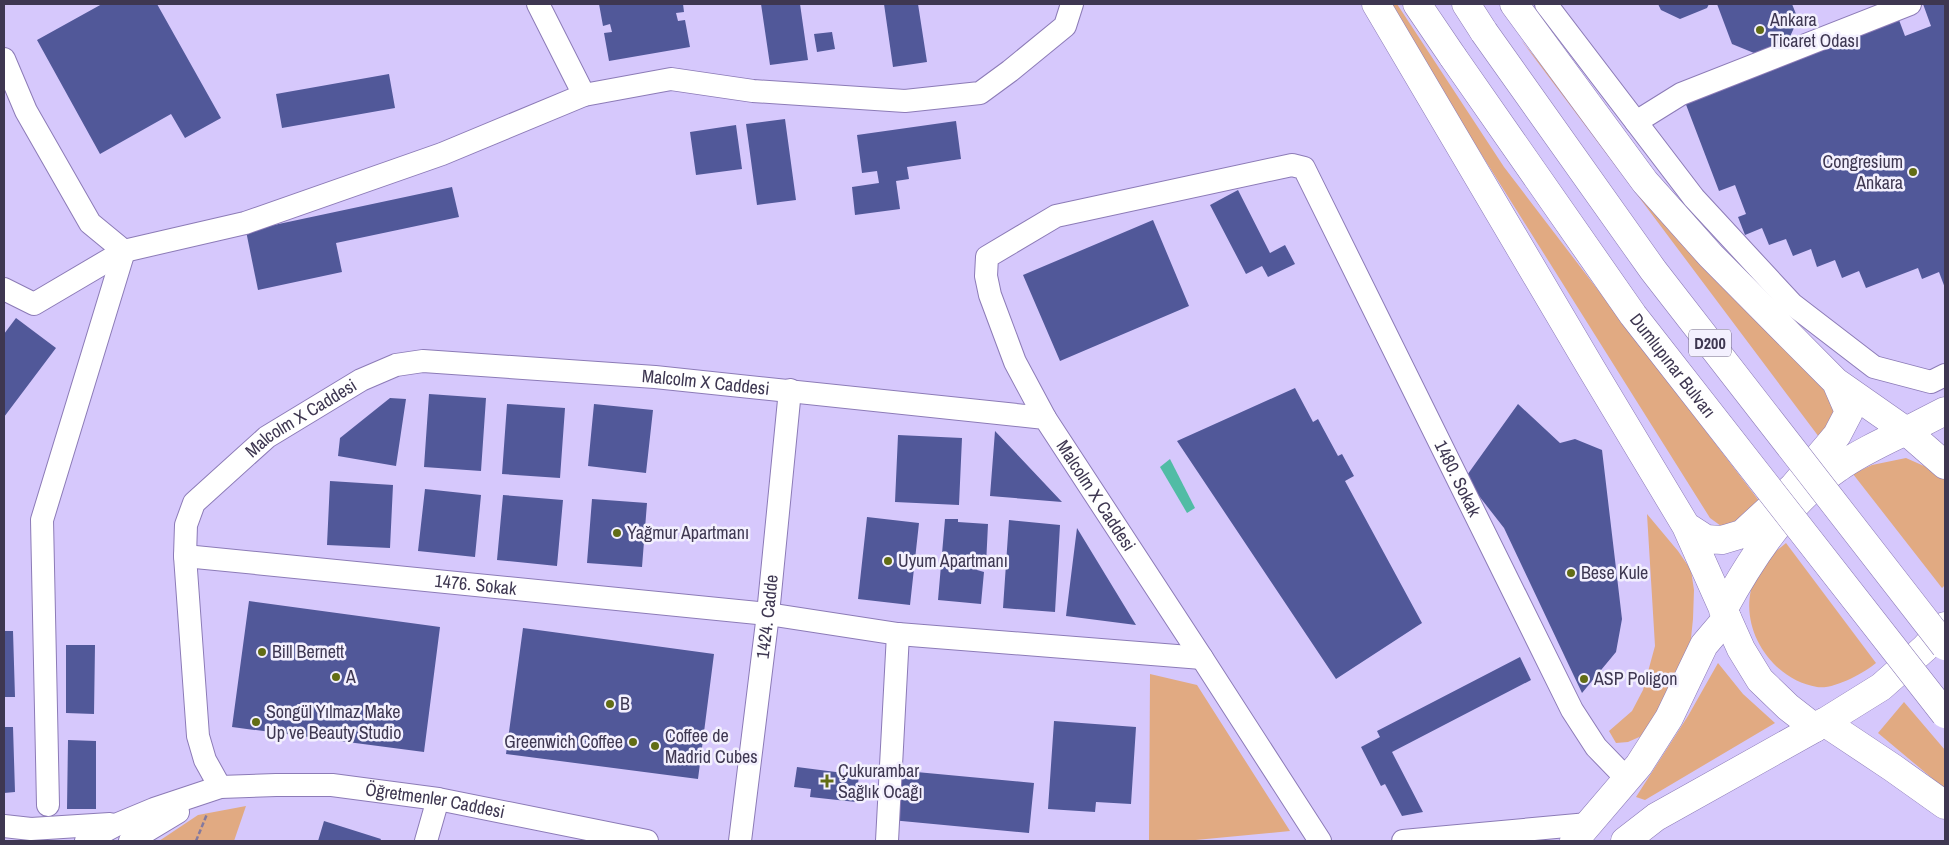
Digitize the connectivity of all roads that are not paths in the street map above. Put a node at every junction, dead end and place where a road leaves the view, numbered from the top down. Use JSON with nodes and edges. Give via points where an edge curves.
{"nodes":[{"id":1,"x":538,"y":4,"type":"edge"},
{"id":2,"x":1072,"y":4,"type":"edge"},
{"id":3,"x":1376,"y":4,"type":"edge"},
{"id":4,"x":1417,"y":4,"type":"edge"},
{"id":5,"x":1466,"y":4,"type":"edge"},
{"id":6,"x":1514,"y":4,"type":"edge"},
{"id":7,"x":1546,"y":4,"type":"edge"},
{"id":8,"x":1910,"y":4,"type":"edge"},
{"id":9,"x":4,"y":58,"type":"edge"},
{"id":10,"x":584,"y":96,"type":"junction"},
{"id":11,"x":1636,"y":122,"type":"junction"},
{"id":12,"x":124,"y":251,"type":"junction"},
{"id":13,"x":4,"y":289,"type":"edge"},
{"id":14,"x":1945,"y":375,"type":"edge"},
{"id":15,"x":1836,"y":382,"type":"junction"},
{"id":16,"x":790,"y":390,"type":"junction"},
{"id":17,"x":1945,"y":411,"type":"edge"},
{"id":18,"x":1045,"y":418,"type":"junction"},
{"id":19,"x":1906,"y":431,"type":"junction"},
{"id":20,"x":1945,"y":465,"type":"edge"},
{"id":21,"x":1686,"y":526,"type":"junction"},
{"id":22,"x":185,"y":556,"type":"junction"},
{"id":23,"x":768,"y":614,"type":"junction"},
{"id":24,"x":1725,"y":614,"type":"junction"},
{"id":25,"x":1945,"y":626,"type":"edge"},
{"id":26,"x":898,"y":634,"type":"junction"},
{"id":27,"x":1945,"y":646,"type":"edge"},
{"id":28,"x":1202,"y":658,"type":"junction"},
{"id":29,"x":1945,"y":714,"type":"edge"},
{"id":30,"x":1819,"y":725,"type":"junction"},
{"id":31,"x":1627,"y":779,"type":"junction"},
{"id":32,"x":220,"y":787,"type":"junction"},
{"id":33,"x":438,"y":800,"type":"junction"},
{"id":34,"x":48,"y":805,"type":"dead end"},
{"id":35,"x":1945,"y":806,"type":"edge"},
{"id":36,"x":4,"y":826,"type":"edge"},
{"id":37,"x":124,"y":833,"type":"edge"},
{"id":38,"x":1581,"y":833,"type":"edge"},
{"id":39,"x":86,"y":841,"type":"edge"},
{"id":40,"x":426,"y":841,"type":"edge"},
{"id":41,"x":647,"y":841,"type":"edge"},
{"id":42,"x":740,"y":841,"type":"edge"},
{"id":43,"x":887,"y":841,"type":"edge"},
{"id":44,"x":1320,"y":841,"type":"edge"},
{"id":45,"x":1402,"y":841,"type":"edge"},
{"id":46,"x":1625,"y":841,"type":"edge"}],
"edges":[{"from":1,"to":10,"type":"street"},
{"from":2,"to":10,"type":"street","via":[[1065,26],[980,93],[905,101],[752,91],[671,79]]},
{"from":3,"to":21,"type":"main road"},
{"from":4,"to":29,"type":"main road","name":"Dumlupınar Bulvarı","bridge":true,"via":[[1633,315]]},
{"from":5,"to":27,"type":"main road","number":"D200","bridge":true,"via":[[1654,270]]},
{"from":6,"to":15,"type":"main road","via":[[1645,182],[1711,256]]},
{"from":7,"to":11,"type":"street"},
{"from":8,"to":11,"type":"street","via":[[1681,94]]},
{"from":9,"to":12,"type":"street","via":[[26,111],[90,222]]},
{"from":10,"to":12,"type":"street","via":[[442,154],[245,223]]},
{"from":11,"to":14,"type":"street","via":[[1694,198],[1792,304],[1874,367],[1932,382]]},
{"from":12,"to":13,"type":"street","via":[[34,304]]},
{"from":12,"to":34,"type":"street","via":[[42,520]]},
{"from":15,"to":19,"type":"main road"},
{"from":15,"to":21,"type":"main road","via":[[1849,412],[1837,436],[1793,487],[1742,534],[1722,540],[1706,539]]},
{"from":16,"to":18,"type":"street","name":"Malcolm X Caddesi"},
{"from":16,"to":22,"type":"street","name":"Malcolm X Caddesi","via":[[423,361],[396,365],[361,380],[266,437],[194,503],[186,525]]},
{"from":16,"to":23,"type":"street","name":"1424. Cadde"},
{"from":17,"to":19,"type":"main road"},
{"from":18,"to":28,"type":"street","name":"Malcolm X Caddesi"},
{"from":18,"to":31,"type":"street","name":"1480. Sokak","via":[[1016,362],[990,295],[987,257],[1056,216],[1292,165],[1304,168],[1572,710],[1596,746]]},
{"from":19,"to":20,"type":"main road"},
{"from":19,"to":24,"type":"main road","via":[[1837,468],[1804,496],[1740,578]]},
{"from":21,"to":24,"type":"main road"},
{"from":22,"to":23,"type":"street","name":"1476. Sokak"},
{"from":22,"to":32,"type":"street","name":"Malcolm X Caddesi","via":[[198,736]]},
{"from":23,"to":26,"type":"street","name":"1476. Sokak"},
{"from":23,"to":42,"type":"street","name":"1424. Cadde"},
{"from":24,"to":30,"type":"main road","via":[[1760,680],[1788,706]]},
{"from":24,"to":31,"type":"main road","via":[[1704,645],[1669,718]]},
{"from":25,"to":30,"type":"main road","via":[[1881,687]]},
{"from":26,"to":28,"type":"street","name":"1476. Sokak"},
{"from":26,"to":43,"type":"street"},
{"from":28,"to":44,"type":"street","name":"Malcolm X Caddesi"},
{"from":30,"to":35,"type":"main road","via":[[1893,768]]},
{"from":30,"to":46,"type":"main road","via":[[1656,817]]},
{"from":31,"to":38,"type":"main road"},
{"from":32,"to":33,"type":"street","name":"Öğretmenler Caddesi","via":[[332,786]]},
{"from":32,"to":37,"type":"street","name":"Öğretmenler Caddesi"},
{"from":33,"to":40,"type":"street"},
{"from":33,"to":41,"type":"street","name":"Öğretmenler Caddesi"},
{"from":36,"to":37,"type":"street","name":"Öğretmenler Caddesi"},
{"from":37,"to":39,"type":"street","name":"Öğretmenler Caddesi"},
{"from":38,"to":45,"type":"street"}]}
